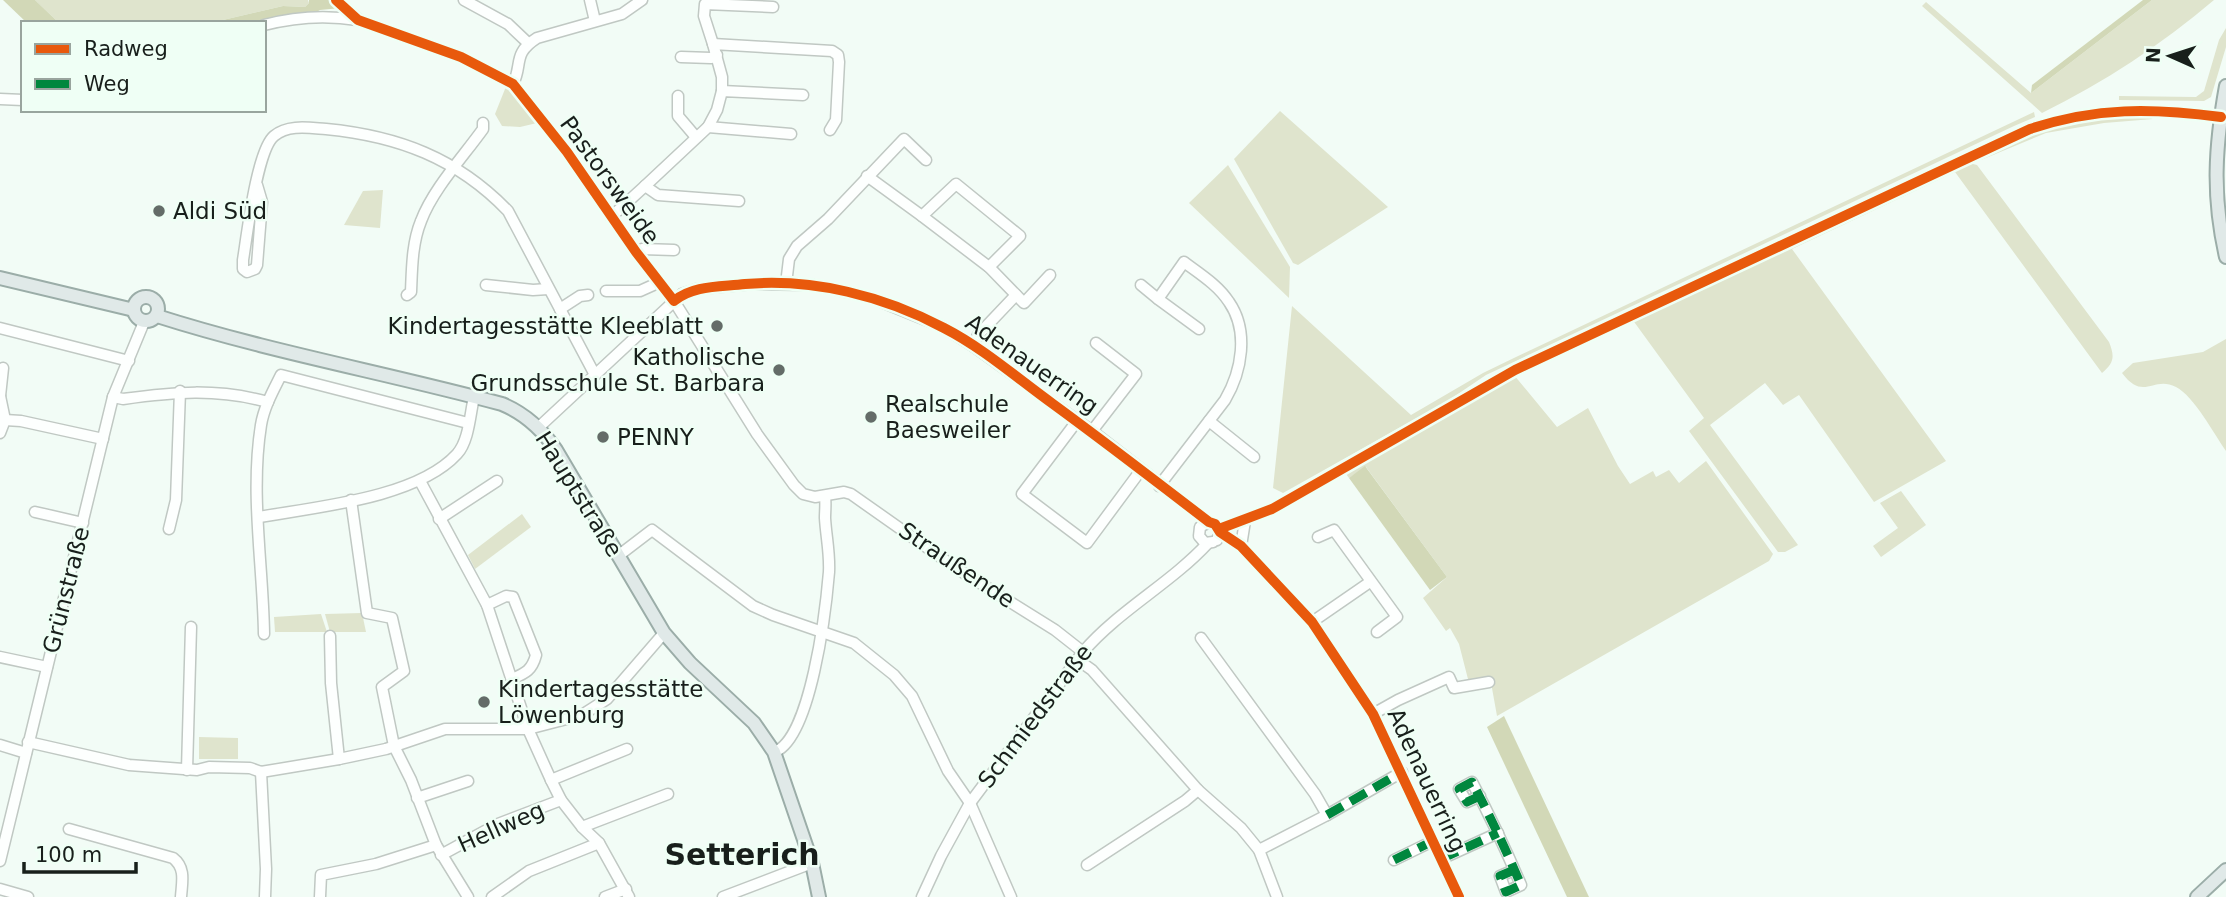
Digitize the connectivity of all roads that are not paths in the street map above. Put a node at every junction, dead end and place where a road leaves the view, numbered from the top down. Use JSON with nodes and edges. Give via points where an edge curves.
{"nodes":[{"id":1,"x":336,"y":0,"type":"edge"},
{"id":2,"x":464,"y":0,"type":"edge"},
{"id":3,"x":590,"y":0,"type":"edge"},
{"id":4,"x":642,"y":0,"type":"edge"},
{"id":5,"x":706,"y":2,"type":"edge"},
{"id":6,"x":773,"y":6,"type":"dead end"},
{"id":7,"x":358,"y":20,"type":"junction"},
{"id":8,"x":595,"y":21,"type":"junction"},
{"id":9,"x":266,"y":25,"type":"edge"},
{"id":10,"x":528,"y":43,"type":"junction"},
{"id":11,"x":713,"y":44,"type":"junction"},
{"id":12,"x":717,"y":55,"type":"junction"},
{"id":13,"x":681,"y":57,"type":"dead end"},
{"id":14,"x":513,"y":84,"type":"junction"},
{"id":15,"x":2226,"y":86,"type":"edge"},
{"id":16,"x":722,"y":91,"type":"junction"},
{"id":17,"x":803,"y":95,"type":"dead end"},
{"id":18,"x":678,"y":96,"type":"dead end"},
{"id":19,"x":0,"y":99,"type":"edge"},
{"id":20,"x":21,"y":100,"type":"edge"},
{"id":21,"x":2221,"y":117,"type":"junction"},
{"id":22,"x":484,"y":123,"type":"dead end"},
{"id":23,"x":708,"y":127,"type":"junction"},
{"id":24,"x":831,"y":130,"type":"dead end"},
{"id":25,"x":791,"y":134,"type":"dead end"},
{"id":26,"x":695,"y":136,"type":"junction"},
{"id":27,"x":926,"y":160,"type":"dead end"},
{"id":28,"x":455,"y":169,"type":"junction"},
{"id":29,"x":867,"y":176,"type":"junction"},
{"id":30,"x":257,"y":185,"type":"junction"},
{"id":31,"x":645,"y":186,"type":"junction"},
{"id":32,"x":739,"y":201,"type":"dead end"},
{"id":33,"x":611,"y":216,"type":"junction"},
{"id":34,"x":922,"y":216,"type":"junction"},
{"id":35,"x":674,"y":250,"type":"dead end"},
{"id":36,"x":636,"y":253,"type":"junction"},
{"id":37,"x":2226,"y":257,"type":"edge"},
{"id":38,"x":989,"y":267,"type":"junction"},
{"id":39,"x":1050,"y":275,"type":"dead end"},
{"id":40,"x":0,"y":278,"type":"edge"},
{"id":41,"x":660,"y":282,"type":"junction"},
{"id":42,"x":786,"y":284,"type":"junction"},
{"id":43,"x":486,"y":285,"type":"dead end"},
{"id":44,"x":1140,"y":285,"type":"dead end"},
{"id":45,"x":548,"y":289,"type":"junction"},
{"id":46,"x":606,"y":291,"type":"dead end"},
{"id":47,"x":407,"y":295,"type":"dead end"},
{"id":48,"x":588,"y":295,"type":"dead end"},
{"id":49,"x":1016,"y":295,"type":"junction"},
{"id":50,"x":1158,"y":299,"type":"junction"},
{"id":51,"x":674,"y":300,"type":"junction"},
{"id":52,"x":560,"y":309,"type":"junction"},
{"id":53,"x":134,"y":310,"type":"junction"},
{"id":54,"x":157,"y":316,"type":"junction"},
{"id":55,"x":144,"y":322,"type":"junction"},
{"id":56,"x":0,"y":328,"type":"edge"},
{"id":57,"x":1199,"y":330,"type":"dead end"},
{"id":58,"x":1096,"y":343,"type":"dead end"},
{"id":59,"x":973,"y":346,"type":"junction"},
{"id":60,"x":129,"y":360,"type":"junction"},
{"id":61,"x":3,"y":368,"type":"dead end"},
{"id":62,"x":595,"y":375,"type":"junction"},
{"id":63,"x":180,"y":391,"type":"junction"},
{"id":64,"x":0,"y":396,"type":"edge"},
{"id":65,"x":113,"y":397,"type":"junction"},
{"id":66,"x":474,"y":397,"type":"junction"},
{"id":67,"x":268,"y":402,"type":"junction"},
{"id":68,"x":5,"y":420,"type":"junction"},
{"id":69,"x":1077,"y":421,"type":"junction"},
{"id":70,"x":1209,"y":421,"type":"junction"},
{"id":71,"x":468,"y":423,"type":"junction"},
{"id":72,"x":539,"y":427,"type":"junction"},
{"id":73,"x":1091,"y":431,"type":"junction"},
{"id":74,"x":0,"y":433,"type":"edge"},
{"id":75,"x":103,"y":439,"type":"junction"},
{"id":76,"x":1254,"y":457,"type":"dead end"},
{"id":77,"x":1141,"y":470,"type":"junction"},
{"id":78,"x":420,"y":481,"type":"junction"},
{"id":79,"x":497,"y":481,"type":"dead end"},
{"id":80,"x":1160,"y":486,"type":"junction"},
{"id":81,"x":825,"y":496,"type":"junction"},
{"id":82,"x":351,"y":500,"type":"junction"},
{"id":83,"x":35,"y":512,"type":"dead end"},
{"id":84,"x":258,"y":517,"type":"junction"},
{"id":85,"x":439,"y":519,"type":"junction"},
{"id":86,"x":1249,"y":519,"type":"junction"},
{"id":87,"x":83,"y":523,"type":"junction"},
{"id":88,"x":1206,"y":523,"type":"junction"},
{"id":89,"x":169,"y":529,"type":"dead end"},
{"id":90,"x":1213,"y":537,"type":"junction"},
{"id":91,"x":1318,"y":537,"type":"dead end"},
{"id":92,"x":1245,"y":550,"type":"junction"},
{"id":93,"x":618,"y":556,"type":"junction"},
{"id":94,"x":1370,"y":582,"type":"junction"},
{"id":95,"x":487,"y":605,"type":"junction"},
{"id":96,"x":1311,"y":622,"type":"junction"},
{"id":97,"x":191,"y":627,"type":"dead end"},
{"id":98,"x":822,"y":631,"type":"junction"},
{"id":99,"x":1377,"y":632,"type":"dead end"},
{"id":100,"x":664,"y":633,"type":"junction"},
{"id":101,"x":264,"y":634,"type":"dead end"},
{"id":102,"x":330,"y":636,"type":"dead end"},
{"id":103,"x":1201,"y":638,"type":"dead end"},
{"id":104,"x":1080,"y":656,"type":"junction"},
{"id":105,"x":0,"y":657,"type":"edge"},
{"id":106,"x":47,"y":667,"type":"junction"},
{"id":107,"x":512,"y":679,"type":"junction"},
{"id":108,"x":1489,"y":682,"type":"dead end"},
{"id":109,"x":1373,"y":714,"type":"junction"},
{"id":110,"x":528,"y":729,"type":"junction"},
{"id":111,"x":28,"y":742,"type":"junction"},
{"id":112,"x":0,"y":745,"type":"edge"},
{"id":113,"x":394,"y":746,"type":"junction"},
{"id":114,"x":627,"y":749,"type":"dead end"},
{"id":115,"x":774,"y":752,"type":"junction"},
{"id":116,"x":26,"y":753,"type":"junction"},
{"id":117,"x":339,"y":760,"type":"junction"},
{"id":118,"x":187,"y":770,"type":"junction"},
{"id":119,"x":261,"y":772,"type":"junction"},
{"id":120,"x":1402,"y":772,"type":"junction"},
{"id":121,"x":551,"y":780,"type":"junction"},
{"id":122,"x":468,"y":782,"type":"dead end"},
{"id":123,"x":1198,"y":790,"type":"junction"},
{"id":124,"x":668,"y":794,"type":"dead end"},
{"id":125,"x":1479,"y":796,"type":"dead end"},
{"id":126,"x":417,"y":798,"type":"junction"},
{"id":127,"x":561,"y":800,"type":"junction"},
{"id":128,"x":970,"y":803,"type":"junction"},
{"id":129,"x":1327,"y":815,"type":"junction"},
{"id":130,"x":582,"y":827,"type":"junction"},
{"id":131,"x":69,"y":829,"type":"dead end"},
{"id":132,"x":1498,"y":832,"type":"junction"},
{"id":133,"x":1433,"y":841,"type":"junction"},
{"id":134,"x":599,"y":843,"type":"junction"},
{"id":135,"x":438,"y":850,"type":"junction"},
{"id":136,"x":1259,"y":850,"type":"junction"},
{"id":137,"x":1441,"y":859,"type":"junction"},
{"id":138,"x":1394,"y":860,"type":"dead end"},
{"id":139,"x":0,"y":861,"type":"edge"},
{"id":140,"x":811,"y":863,"type":"junction"},
{"id":141,"x":1087,"y":865,"type":"dead end"},
{"id":142,"x":1514,"y":870,"type":"dead end"},
{"id":143,"x":2226,"y":870,"type":"edge"},
{"id":144,"x":0,"y":889,"type":"edge"},
{"id":145,"x":627,"y":893,"type":"edge"},
{"id":146,"x":1274,"y":896,"type":"edge"},
{"id":147,"x":28,"y":897,"type":"edge"},
{"id":148,"x":181,"y":897,"type":"edge"},
{"id":149,"x":265,"y":897,"type":"edge"},
{"id":150,"x":320,"y":897,"type":"edge"},
{"id":151,"x":468,"y":897,"type":"edge"},
{"id":152,"x":492,"y":897,"type":"edge"},
{"id":153,"x":605,"y":897,"type":"edge"},
{"id":154,"x":723,"y":897,"type":"edge"},
{"id":155,"x":819,"y":897,"type":"edge"},
{"id":156,"x":922,"y":897,"type":"edge"},
{"id":157,"x":1010,"y":897,"type":"edge"},
{"id":158,"x":1459,"y":897,"type":"edge"},
{"id":159,"x":2197,"y":897,"type":"edge"}],
"edges":[{"from":1,"to":7,"type":"street"},
{"from":2,"to":10,"type":"street","via":[[508,24]]},
{"from":3,"to":8,"type":"street"},
{"from":4,"to":8,"type":"street","via":[[622,14]]},
{"from":5,"to":6,"type":"street"},
{"from":5,"to":11,"type":"street","via":[[704,16]]},
{"from":7,"to":9,"type":"street","via":[[302,18]]},
{"from":7,"to":14,"type":"street","via":[[461,57]]},
{"from":8,"to":10,"type":"street"},
{"from":10,"to":14,"type":"street","via":[[516,64]]},
{"from":11,"to":12,"type":"street"},
{"from":11,"to":24,"type":"street","via":[[838,55]]},
{"from":12,"to":13,"type":"street"},
{"from":12,"to":16,"type":"street"},
{"from":14,"to":33,"type":"street","name":"Pastorsweide"},
{"from":15,"to":21,"type":"main road"},
{"from":16,"to":17,"type":"street"},
{"from":16,"to":23,"type":"street"},
{"from":18,"to":26,"type":"street","via":[[678,116]]},
{"from":19,"to":20,"type":"street"},
{"from":21,"to":37,"type":"main road","via":[[2216,181]]},
{"from":21,"to":86,"type":"street","via":[[2131,110],[2082,115],[2030,129],[1503,376]]},
{"from":22,"to":28,"type":"street"},
{"from":23,"to":25,"type":"street"},
{"from":23,"to":26,"type":"street","name":"Pastorsweide"},
{"from":26,"to":31,"type":"street","name":"Pastorsweide"},
{"from":27,"to":29,"type":"street","via":[[904,139]]},
{"from":28,"to":30,"type":"street","via":[[387,139],[298,128],[274,135],[265,147]]},
{"from":28,"to":45,"type":"street","via":[[508,211]]},
{"from":28,"to":47,"type":"street","via":[[429,202],[421,221]]},
{"from":29,"to":34,"type":"street"},
{"from":29,"to":42,"type":"street","via":[[797,246],[789,259]]},
{"from":30,"to":30,"type":"street","via":[[243,260],[247,272],[257,265],[262,202]]},
{"from":31,"to":32,"type":"street","name":"Pastorsweide","via":[[658,195]]},
{"from":31,"to":33,"type":"street","name":"Pastorsweide"},
{"from":33,"to":36,"type":"street","name":"Pastorsweide"},
{"from":34,"to":38,"type":"street"},
{"from":34,"to":38,"type":"street","via":[[956,184],[1020,236]]},
{"from":35,"to":36,"type":"street","name":"Pastorsweide","via":[[642,248]]},
{"from":36,"to":41,"type":"street","name":"Pastorsweide"},
{"from":38,"to":49,"type":"street"},
{"from":39,"to":49,"type":"street","via":[[1024,303]]},
{"from":40,"to":53,"type":"main road"},
{"from":41,"to":46,"type":"street","via":[[640,291]]},
{"from":41,"to":51,"type":"street","name":"Pastorsweide"},
{"from":42,"to":51,"type":"street","name":"Adenauerring","via":[[697,289]]},
{"from":42,"to":59,"type":"street","name":"Adenauerring","via":[[869,297],[943,327]]},
{"from":43,"to":45,"type":"street"},
{"from":44,"to":50,"type":"street"},
{"from":45,"to":52,"type":"street"},
{"from":48,"to":52,"type":"street"},
{"from":49,"to":59,"type":"street","via":[[978,334]]},
{"from":50,"to":57,"type":"street"},
{"from":50,"to":70,"type":"street","via":[[1184,262],[1219,290],[1239,324],[1241,349],[1234,385]]},
{"from":51,"to":62,"type":"street","name":"Adenauerring"},
{"from":51,"to":81,"type":"street","name":"Straußende","via":[[794,485],[808,496]]},
{"from":52,"to":62,"type":"street"},
{"from":53,"to":54,"type":"main road","via":[[141,298],[151,298],[159,307]]},
{"from":53,"to":55,"type":"main road"},
{"from":54,"to":55,"type":"main road"},
{"from":54,"to":66,"type":"main road","name":"Hauptstraße"},
{"from":55,"to":60,"type":"street","name":"Grünstraße"},
{"from":56,"to":60,"type":"street"},
{"from":58,"to":73,"type":"street","via":[[1136,374]]},
{"from":59,"to":69,"type":"street","name":"Adenauerring"},
{"from":60,"to":65,"type":"street","name":"Grünstraße"},
{"from":61,"to":64,"type":"street"},
{"from":62,"to":72,"type":"street","name":"Adenauerring"},
{"from":63,"to":65,"type":"street"},
{"from":63,"to":67,"type":"street"},
{"from":63,"to":89,"type":"street","via":[[176,500]]},
{"from":64,"to":68,"type":"street"},
{"from":65,"to":75,"type":"street","name":"Grünstraße"},
{"from":66,"to":71,"type":"street"},
{"from":66,"to":72,"type":"main road","name":"Hauptstraße","via":[[510,407]]},
{"from":67,"to":71,"type":"street","via":[[281,375]]},
{"from":67,"to":84,"type":"street","via":[[261,423]]},
{"from":68,"to":74,"type":"street"},
{"from":68,"to":75,"type":"street"},
{"from":69,"to":73,"type":"street","name":"Adenauerring"},
{"from":69,"to":77,"type":"street","via":[[1022,494],[1087,544]]},
{"from":70,"to":76,"type":"street"},
{"from":70,"to":80,"type":"street"},
{"from":71,"to":78,"type":"street","via":[[457,453]]},
{"from":72,"to":93,"type":"main road","name":"Hauptstraße"},
{"from":73,"to":77,"type":"street","name":"Adenauerring"},
{"from":75,"to":87,"type":"street","name":"Grünstraße"},
{"from":77,"to":80,"type":"street","name":"Adenauerring"},
{"from":78,"to":82,"type":"street"},
{"from":78,"to":85,"type":"street"},
{"from":79,"to":85,"type":"street"},
{"from":80,"to":88,"type":"street","name":"Adenauerring"},
{"from":81,"to":98,"type":"street","via":[[829,573]]},
{"from":81,"to":104,"type":"street","name":"Straußende","via":[[851,494],[1055,630]]},
{"from":82,"to":84,"type":"street"},
{"from":82,"to":113,"type":"street","via":[[367,613],[392,618],[404,671],[382,687]]},
{"from":83,"to":87,"type":"street"},
{"from":84,"to":101,"type":"street"},
{"from":85,"to":95,"type":"street"},
{"from":86,"to":90,"type":"street"},
{"from":86,"to":92,"type":"street"},
{"from":87,"to":106,"type":"street","name":"Grünstraße"},
{"from":88,"to":90,"type":"street","name":"Adenauerring","via":[[1215,524]]},
{"from":88,"to":90,"type":"street","name":"Schmiedstraße","via":[[1199,530]]},
{"from":90,"to":92,"type":"street","name":"Adenauerring"},
{"from":90,"to":104,"type":"street","name":"Schmiedstraße","via":[[1185,566],[1099,634]]},
{"from":91,"to":94,"type":"street","via":[[1334,530]]},
{"from":92,"to":96,"type":"street","name":"Adenauerring"},
{"from":93,"to":98,"type":"street","via":[[652,530],[754,606]]},
{"from":93,"to":100,"type":"main road","name":"Hauptstraße"},
{"from":94,"to":96,"type":"street"},
{"from":94,"to":99,"type":"street","via":[[1397,617]]},
{"from":95,"to":107,"type":"street"},
{"from":95,"to":107,"type":"street","via":[[513,597],[536,654],[527,673]]},
{"from":96,"to":109,"type":"street","name":"Adenauerring"},
{"from":97,"to":118,"type":"street"},
{"from":98,"to":115,"type":"street","via":[[797,726],[782,750]]},
{"from":98,"to":128,"type":"street","via":[[854,643],[905,686],[948,771]]},
{"from":100,"to":110,"type":"street","via":[[607,699],[582,715]]},
{"from":100,"to":115,"type":"main road","name":"Hauptstraße","via":[[754,723]]},
{"from":102,"to":117,"type":"street"},
{"from":103,"to":129,"type":"street"},
{"from":104,"to":123,"type":"street","name":"Straußende"},
{"from":104,"to":128,"type":"street","name":"Schmiedstraße"},
{"from":105,"to":106,"type":"street"},
{"from":106,"to":111,"type":"street","name":"Grünstraße"},
{"from":107,"to":110,"type":"street"},
{"from":108,"to":109,"type":"street","via":[[1454,688],[1449,677]]},
{"from":109,"to":120,"type":"street","name":"Adenauerring"},
{"from":110,"to":113,"type":"street","via":[[444,729]]},
{"from":110,"to":121,"type":"street"},
{"from":111,"to":116,"type":"street","name":"Grünstraße"},
{"from":111,"to":118,"type":"street","via":[[129,765]]},
{"from":112,"to":116,"type":"street"},
{"from":113,"to":117,"type":"street"},
{"from":113,"to":126,"type":"street"},
{"from":114,"to":121,"type":"street"},
{"from":115,"to":140,"type":"main road","name":"Hauptstraße"},
{"from":116,"to":139,"type":"street","name":"Grünstraße"},
{"from":117,"to":119,"type":"street"},
{"from":118,"to":119,"type":"street","via":[[250,768]]},
{"from":119,"to":149,"type":"street"},
{"from":120,"to":129,"type":"street"},
{"from":120,"to":133,"type":"street","name":"Adenauerring"},
{"from":121,"to":127,"type":"street"},
{"from":122,"to":126,"type":"street"},
{"from":123,"to":136,"type":"street","name":"Straußende"},
{"from":123,"to":141,"type":"street"},
{"from":124,"to":130,"type":"street"},
{"from":125,"to":132,"type":"street"},
{"from":126,"to":135,"type":"street"},
{"from":127,"to":130,"type":"street"},
{"from":127,"to":135,"type":"street","name":"Hellweg"},
{"from":128,"to":156,"type":"street","name":"Schmiedstraße"},
{"from":128,"to":157,"type":"street"},
{"from":129,"to":136,"type":"street"},
{"from":130,"to":134,"type":"street"},
{"from":131,"to":148,"type":"street","via":[[173,859],[183,871]]},
{"from":132,"to":137,"type":"street"},
{"from":132,"to":142,"type":"street"},
{"from":133,"to":137,"type":"street","name":"Adenauerring"},
{"from":133,"to":138,"type":"street","name":"Adenauerring"},
{"from":134,"to":145,"type":"street"},
{"from":134,"to":152,"type":"street","via":[[529,871]]},
{"from":135,"to":150,"type":"street","name":"Hellweg","via":[[321,875]]},
{"from":135,"to":151,"type":"street"},
{"from":136,"to":146,"type":"street","name":"Straußende"},
{"from":137,"to":158,"type":"street","name":"Adenauerring"},
{"from":140,"to":154,"type":"street"},
{"from":140,"to":155,"type":"main road","name":"Hauptstraße"},
{"from":143,"to":159,"type":"main road"},
{"from":144,"to":147,"type":"street"},
{"from":145,"to":153,"type":"street"}]}
